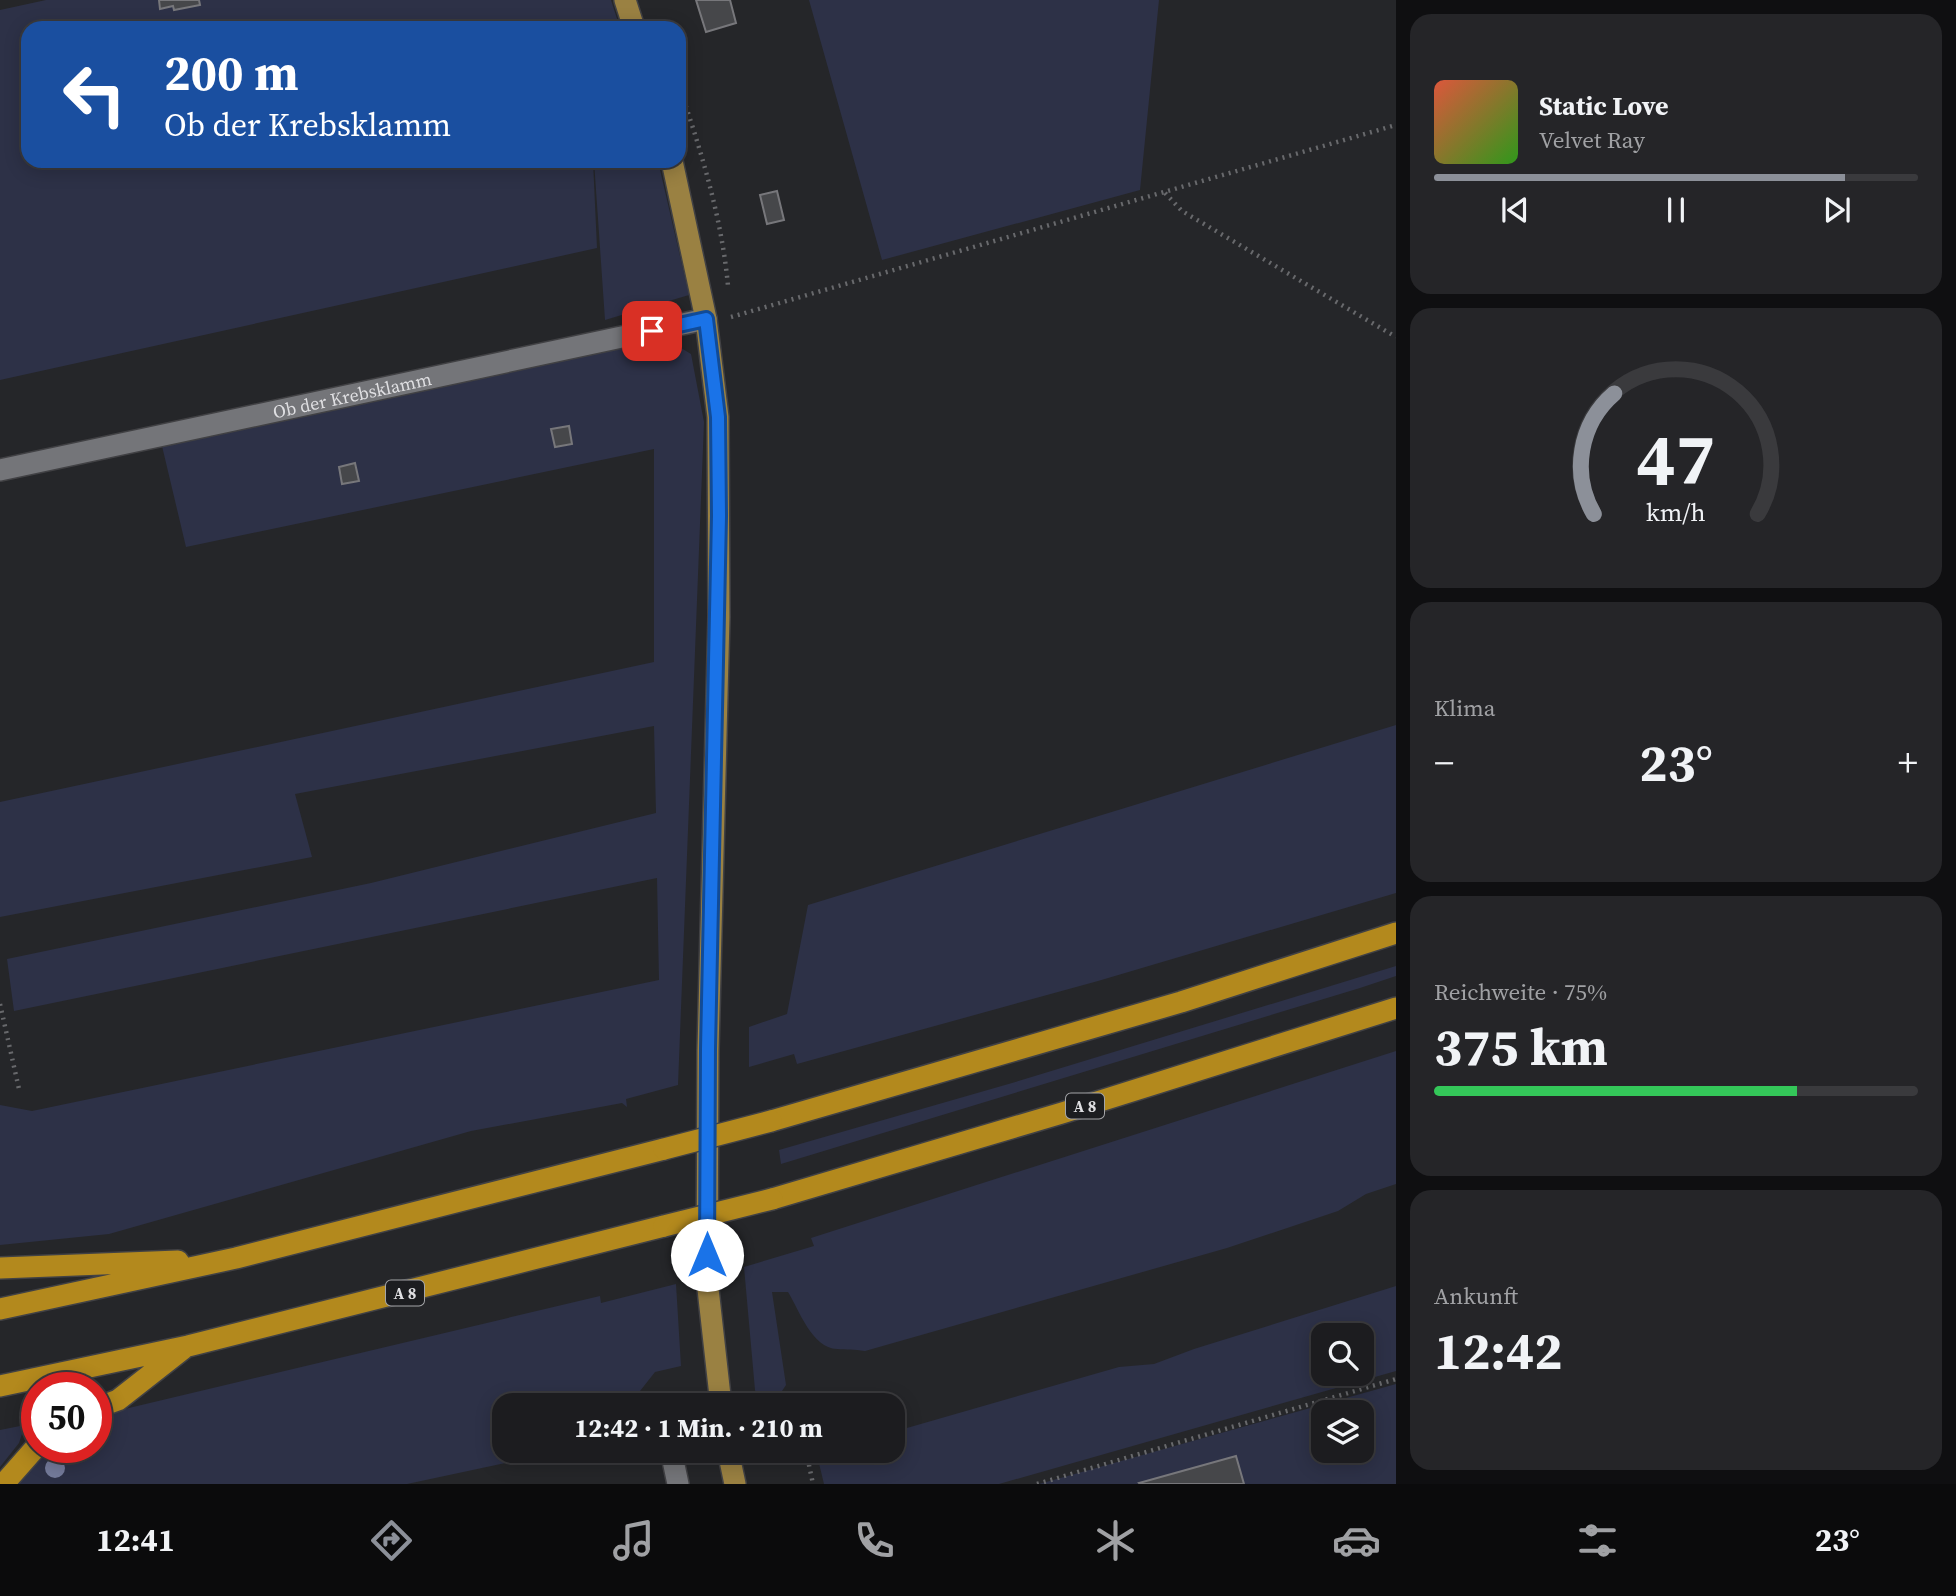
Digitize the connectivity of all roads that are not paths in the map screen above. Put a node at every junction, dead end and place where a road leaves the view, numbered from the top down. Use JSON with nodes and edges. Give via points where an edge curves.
{"nodes":[{"id":1,"x":625,"y":0,"type":"edge"},
{"id":2,"x":632,"y":21,"type":"edge"},
{"id":3,"x":674,"y":168,"type":"edge"},
{"id":4,"x":706,"y":319,"type":"junction"},
{"id":5,"x":0,"y":470,"type":"edge"},
{"id":6,"x":1396,"y":933,"type":"edge"},
{"id":7,"x":1396,"y":1008,"type":"edge"},
{"id":8,"x":236,"y":1258,"type":"junction"},
{"id":9,"x":0,"y":1268,"type":"edge"},
{"id":10,"x":0,"y":1309,"type":"edge"},
{"id":11,"x":188,"y":1346,"type":"junction"},
{"id":12,"x":0,"y":1386,"type":"edge"},
{"id":13,"x":720,"y":1393,"type":"edge"},
{"id":14,"x":112,"y":1402,"type":"edge"},
{"id":15,"x":23,"y":1463,"type":"edge"},
{"id":16,"x":674,"y":1463,"type":"edge"},
{"id":17,"x":731,"y":1463,"type":"edge"},
{"id":18,"x":7,"y":1481,"type":"edge"},
{"id":19,"x":678,"y":1484,"type":"edge"},
{"id":20,"x":735,"y":1484,"type":"edge"}],
"edges":[{"from":1,"to":2,"type":"main road"},
{"from":3,"to":4,"type":"main road"},
{"from":4,"to":5,"type":"lane","name":"Ob der Krebsklamm"},
{"from":4,"to":13,"type":"main road","via":[[718,417],[719,516],[707,1280]]},
{"from":6,"to":8,"type":"highway","bridge":true,"via":[[1181,1002],[771,1121]]},
{"from":7,"to":11,"type":"highway","number":"A 8","bridge":true,"via":[[772,1199]]},
{"from":8,"to":9,"type":"highway"},
{"from":8,"to":10,"type":"highway"},
{"from":11,"to":12,"type":"highway","number":"A 8"},
{"from":11,"to":14,"type":"highway"},
{"from":15,"to":18,"type":"highway"},
{"from":16,"to":19,"type":"lane"},
{"from":17,"to":20,"type":"main road"}]}
